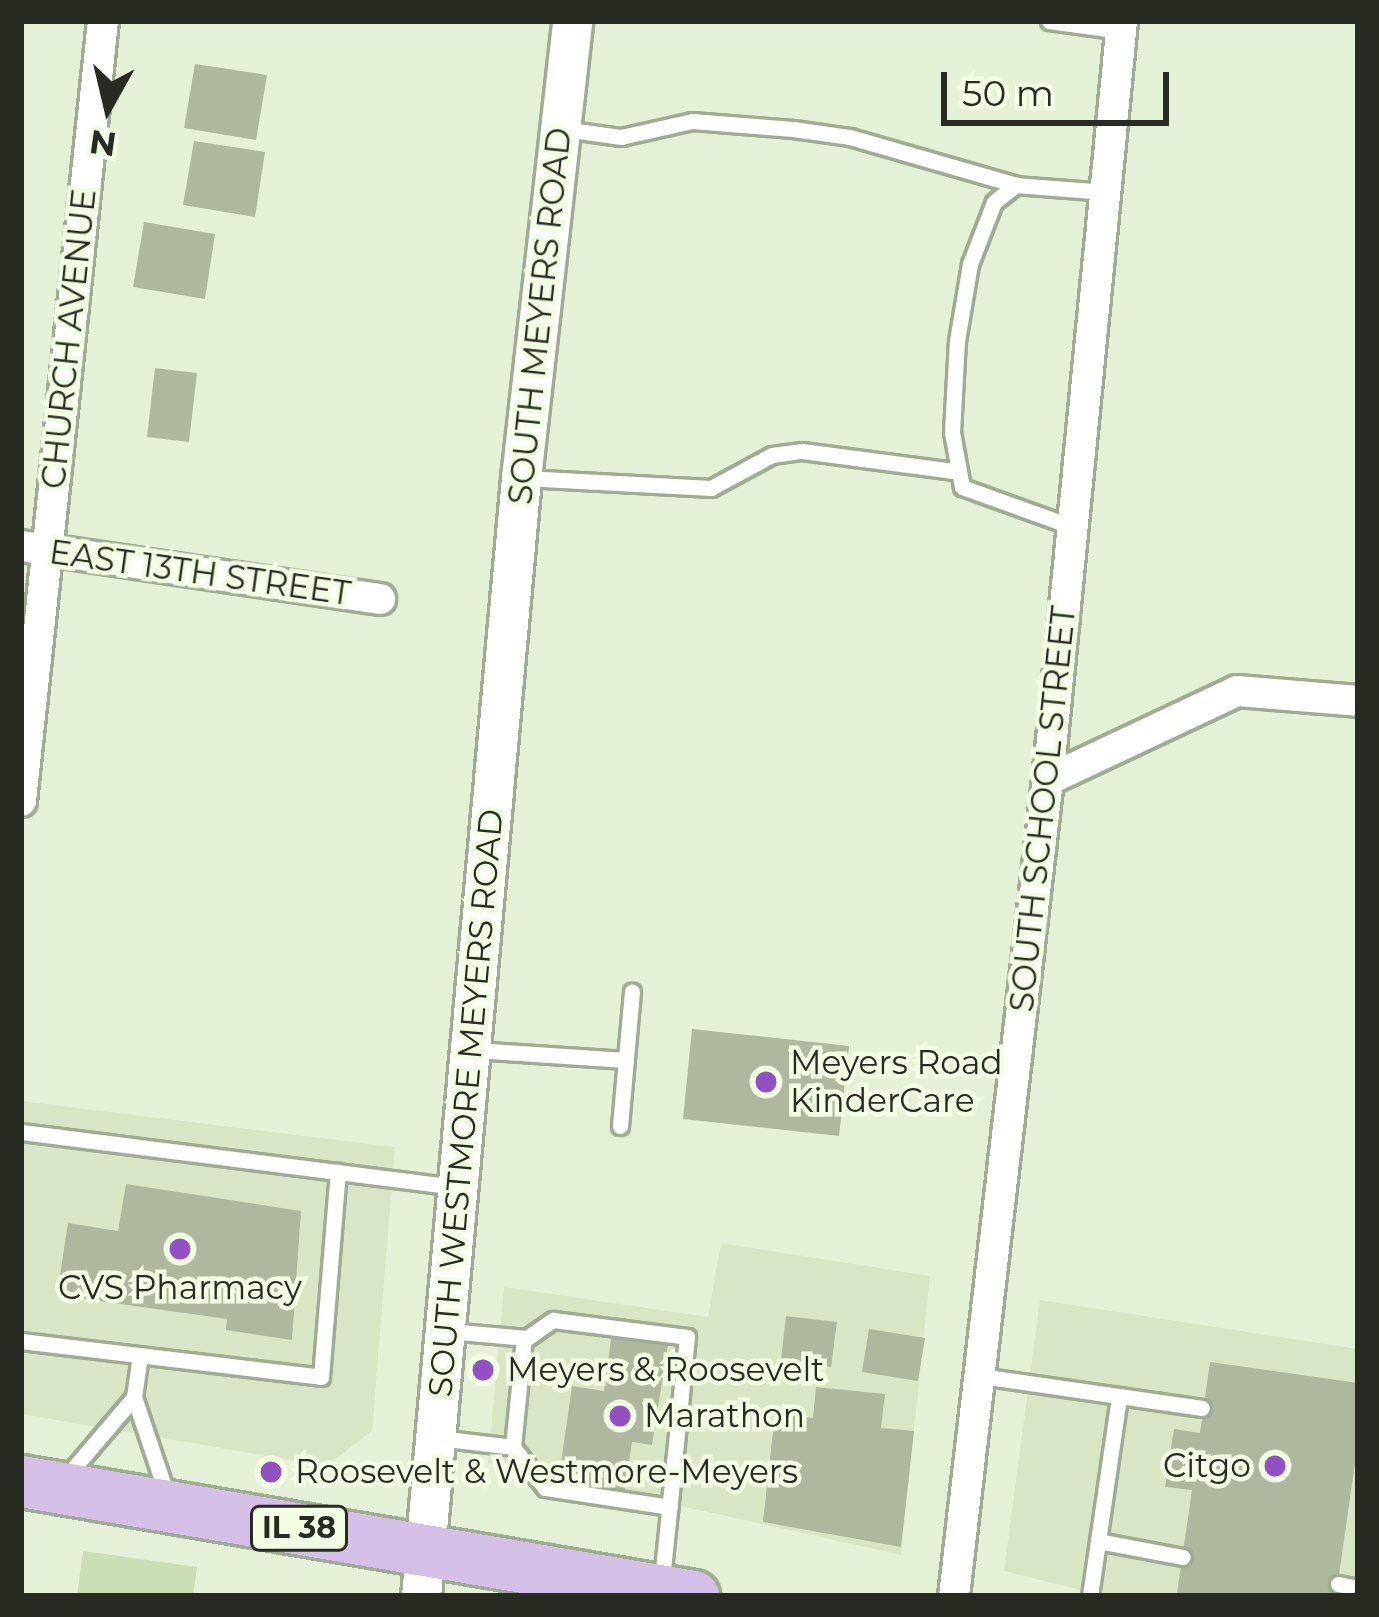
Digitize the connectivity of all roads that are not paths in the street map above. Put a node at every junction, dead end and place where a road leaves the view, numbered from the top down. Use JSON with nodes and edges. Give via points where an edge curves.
{"nodes":[{"id":1,"x":103,"y":21,"type":"edge"},
{"id":2,"x":572,"y":21,"type":"edge"},
{"id":3,"x":1048,"y":21,"type":"edge"},
{"id":4,"x":1122,"y":26,"type":"edge"},
{"id":5,"x":560,"y":129,"type":"junction"},
{"id":6,"x":1016,"y":185,"type":"junction"},
{"id":7,"x":1106,"y":192,"type":"junction"},
{"id":8,"x":955,"y":471,"type":"junction"},
{"id":9,"x":520,"y":478,"type":"junction"},
{"id":10,"x":1073,"y":527,"type":"junction"},
{"id":11,"x":33,"y":548,"type":"edge"},
{"id":12,"x":380,"y":599,"type":"dead end"},
{"id":13,"x":513,"y":610,"type":"joint"},
{"id":14,"x":1358,"y":701,"type":"edge"},
{"id":15,"x":1048,"y":780,"type":"junction"},
{"id":16,"x":21,"y":801,"type":"edge"},
{"id":17,"x":632,"y":992,"type":"dead end"},
{"id":18,"x":469,"y":1049,"type":"junction"},
{"id":19,"x":626,"y":1060,"type":"junction"},
{"id":20,"x":620,"y":1126,"type":"dead end"},
{"id":21,"x":21,"y":1132,"type":"edge"},
{"id":22,"x":338,"y":1172,"type":"junction"},
{"id":23,"x":457,"y":1187,"type":"junction"},
{"id":24,"x":445,"y":1331,"type":"junction"},
{"id":25,"x":524,"y":1338,"type":"junction"},
{"id":26,"x":21,"y":1341,"type":"edge"},
{"id":27,"x":140,"y":1355,"type":"junction"},
{"id":28,"x":980,"y":1376,"type":"junction"},
{"id":29,"x":1118,"y":1396,"type":"junction"},
{"id":30,"x":134,"y":1397,"type":"junction"},
{"id":31,"x":1202,"y":1408,"type":"dead end"},
{"id":32,"x":436,"y":1438,"type":"junction"},
{"id":33,"x":513,"y":1447,"type":"junction"},
{"id":34,"x":39,"y":1484,"type":"edge"},
{"id":35,"x":172,"y":1507,"type":"junction"},
{"id":36,"x":670,"y":1507,"type":"junction"},
{"id":37,"x":1098,"y":1541,"type":"junction"},
{"id":38,"x":1183,"y":1557,"type":"dead end"},
{"id":39,"x":424,"y":1572,"type":"edge"},
{"id":40,"x":538,"y":1582,"type":"edge"},
{"id":41,"x":1338,"y":1584,"type":"dead end"},
{"id":42,"x":1358,"y":1588,"type":"edge"},
{"id":43,"x":677,"y":1593,"type":"edge"},
{"id":44,"x":954,"y":1596,"type":"edge"},
{"id":45,"x":1090,"y":1596,"type":"edge"}],
"edges":[{"from":1,"to":11,"type":"street","name":"CHURCH AVENUE"},
{"from":2,"to":5,"type":"street","name":"SOUTH MEYERS ROAD"},
{"from":3,"to":4,"type":"lane"},
{"from":4,"to":7,"type":"street","name":"SOUTH SCHOOL STREET"},
{"from":5,"to":6,"type":"lane","via":[[621,137],[692,121],[793,129],[850,137]]},
{"from":5,"to":9,"type":"street","name":"SOUTH MEYERS ROAD"},
{"from":6,"to":7,"type":"lane"},
{"from":6,"to":8,"type":"lane","via":[[994,202],[970,264],[957,341]]},
{"from":7,"to":10,"type":"street","name":"SOUTH SCHOOL STREET"},
{"from":8,"to":9,"type":"lane","via":[[802,451],[772,455],[711,488]]},
{"from":8,"to":10,"type":"lane","via":[[983,500]]},
{"from":9,"to":13,"type":"street","name":"SOUTH MEYERS ROAD"},
{"from":10,"to":15,"type":"street","name":"SOUTH SCHOOL STREET"},
{"from":11,"to":12,"type":"street","name":"EAST 13TH STREET"},
{"from":11,"to":16,"type":"street","name":"CHURCH AVENUE"},
{"from":13,"to":18,"type":"street","name":"SOUTH WESTMORE MEYERS ROAD"},
{"from":14,"to":15,"type":"street","via":[[1237,691]]},
{"from":15,"to":28,"type":"street","name":"SOUTH SCHOOL STREET"},
{"from":17,"to":19,"type":"lane"},
{"from":18,"to":19,"type":"lane"},
{"from":18,"to":23,"type":"street","name":"SOUTH WESTMORE MEYERS ROAD"},
{"from":19,"to":20,"type":"lane"},
{"from":21,"to":22,"type":"lane"},
{"from":22,"to":23,"type":"lane"},
{"from":22,"to":27,"type":"lane","via":[[321,1377]]},
{"from":23,"to":24,"type":"street","name":"SOUTH WESTMORE MEYERS ROAD"},
{"from":24,"to":25,"type":"lane"},
{"from":24,"to":32,"type":"street","name":"SOUTH WESTMORE MEYERS ROAD"},
{"from":25,"to":33,"type":"lane"},
{"from":25,"to":36,"type":"lane","via":[[553,1320],[687,1337]]},
{"from":26,"to":27,"type":"lane"},
{"from":27,"to":30,"type":"lane"},
{"from":28,"to":29,"type":"lane"},
{"from":28,"to":44,"type":"street","name":"SOUTH SCHOOL STREET"},
{"from":29,"to":31,"type":"lane"},
{"from":29,"to":37,"type":"lane"},
{"from":30,"to":34,"type":"lane"},
{"from":30,"to":35,"type":"lane"},
{"from":32,"to":33,"type":"lane"},
{"from":32,"to":39,"type":"street","name":"SOUTH WESTMORE MEYERS ROAD"},
{"from":33,"to":36,"type":"lane","via":[[545,1488]]},
{"from":34,"to":35,"type":"main road","number":"IL 38"},
{"from":35,"to":39,"type":"main road","number":"IL 38"},
{"from":36,"to":43,"type":"lane"},
{"from":37,"to":38,"type":"lane"},
{"from":37,"to":45,"type":"lane"},
{"from":39,"to":40,"type":"main road","number":"IL 38"},
{"from":40,"to":43,"type":"main road","number":"IL 38"},
{"from":41,"to":42,"type":"lane"}]}
